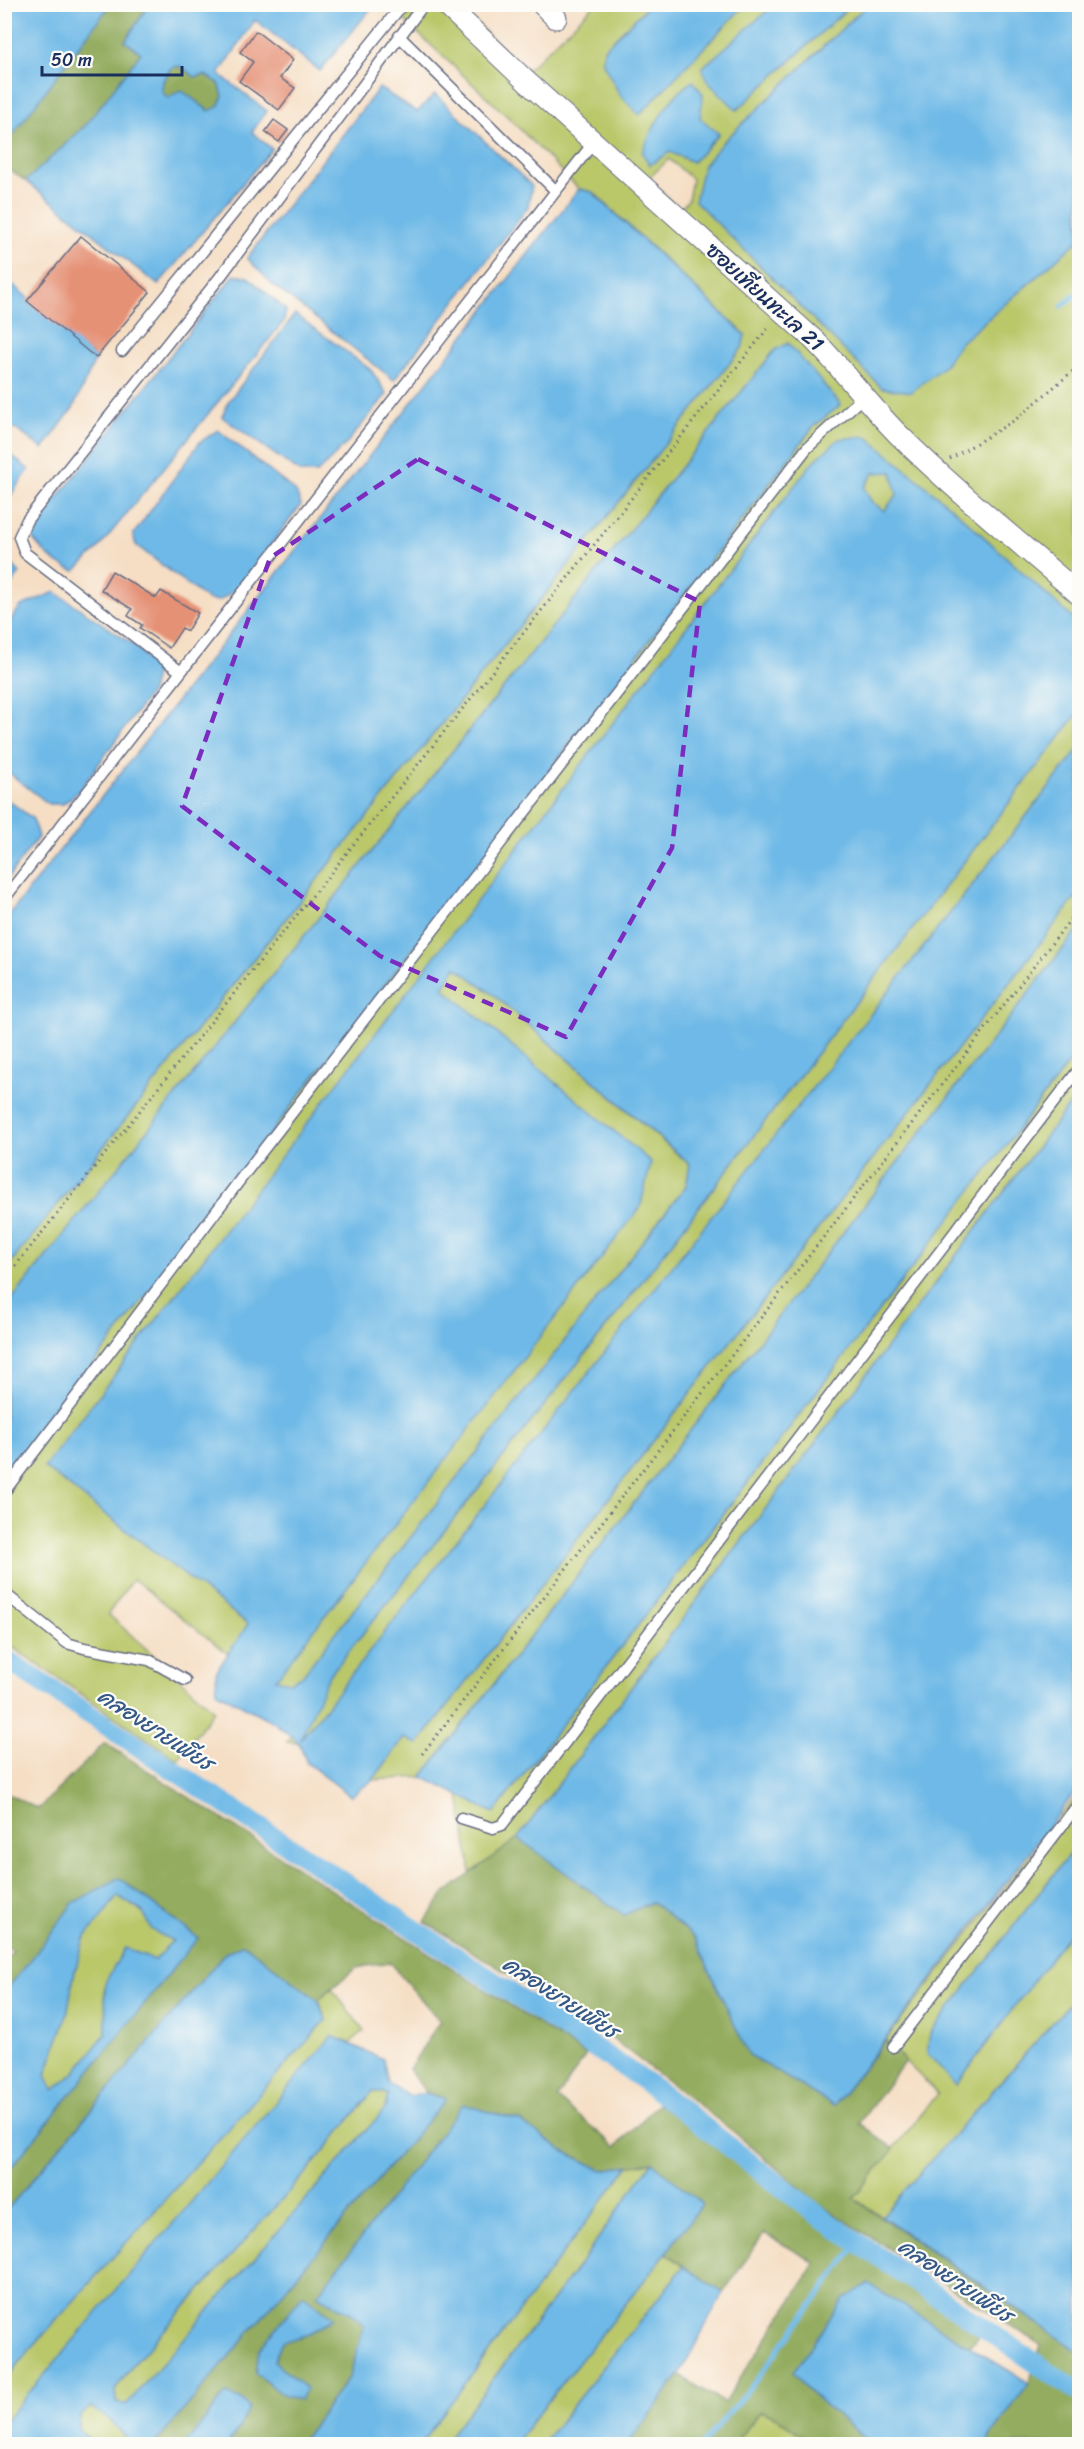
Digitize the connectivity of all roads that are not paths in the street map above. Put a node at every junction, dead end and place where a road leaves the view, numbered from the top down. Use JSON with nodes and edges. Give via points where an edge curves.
{"nodes":[{"id":1,"x":403,"y":4,"type":"edge"},
{"id":2,"x":424,"y":4,"type":"edge"},
{"id":3,"x":445,"y":4,"type":"edge"},
{"id":4,"x":399,"y":36,"type":"junction"},
{"id":5,"x":594,"y":142,"type":"junction"},
{"id":6,"x":555,"y":191,"type":"junction"},
{"id":7,"x":122,"y":351,"type":"dead end"},
{"id":8,"x":863,"y":397,"type":"junction"},
{"id":9,"x":1080,"y":596,"type":"edge"},
{"id":10,"x":181,"y":672,"type":"junction"},
{"id":11,"x":4,"y":899,"type":"edge"},
{"id":12,"x":1080,"y":1068,"type":"edge"},
{"id":13,"x":4,"y":1492,"type":"edge"},
{"id":14,"x":4,"y":1593,"type":"edge"},
{"id":15,"x":185,"y":1680,"type":"dead end"},
{"id":16,"x":1080,"y":1802,"type":"edge"},
{"id":17,"x":461,"y":1818,"type":"dead end"},
{"id":18,"x":894,"y":2047,"type":"dead end"}],
"edges":[{"from":1,"to":7,"type":"lane"},
{"from":2,"to":4,"type":"lane"},
{"from":3,"to":5,"type":"street","name":"ซอยเทียนทะเล 21"},
{"from":4,"to":6,"type":"lane"},
{"from":4,"to":10,"type":"lane","via":[[220,277],[27,520],[19,537],[25,553]]},
{"from":5,"to":6,"type":"lane"},
{"from":5,"to":8,"type":"street","name":"ซอยเทียนทะเล 21","via":[[837,363]]},
{"from":6,"to":10,"type":"lane"},
{"from":8,"to":9,"type":"street","name":"ซอยเทียนทะเล 21","via":[[934,469]]},
{"from":8,"to":13,"type":"lane","via":[[807,448],[246,1172]]},
{"from":10,"to":11,"type":"lane"},
{"from":12,"to":17,"type":"lane","via":[[502,1825],[493,1828]]},
{"from":14,"to":15,"type":"lane","via":[[67,1643],[149,1660]]},
{"from":16,"to":18,"type":"lane"}]}
